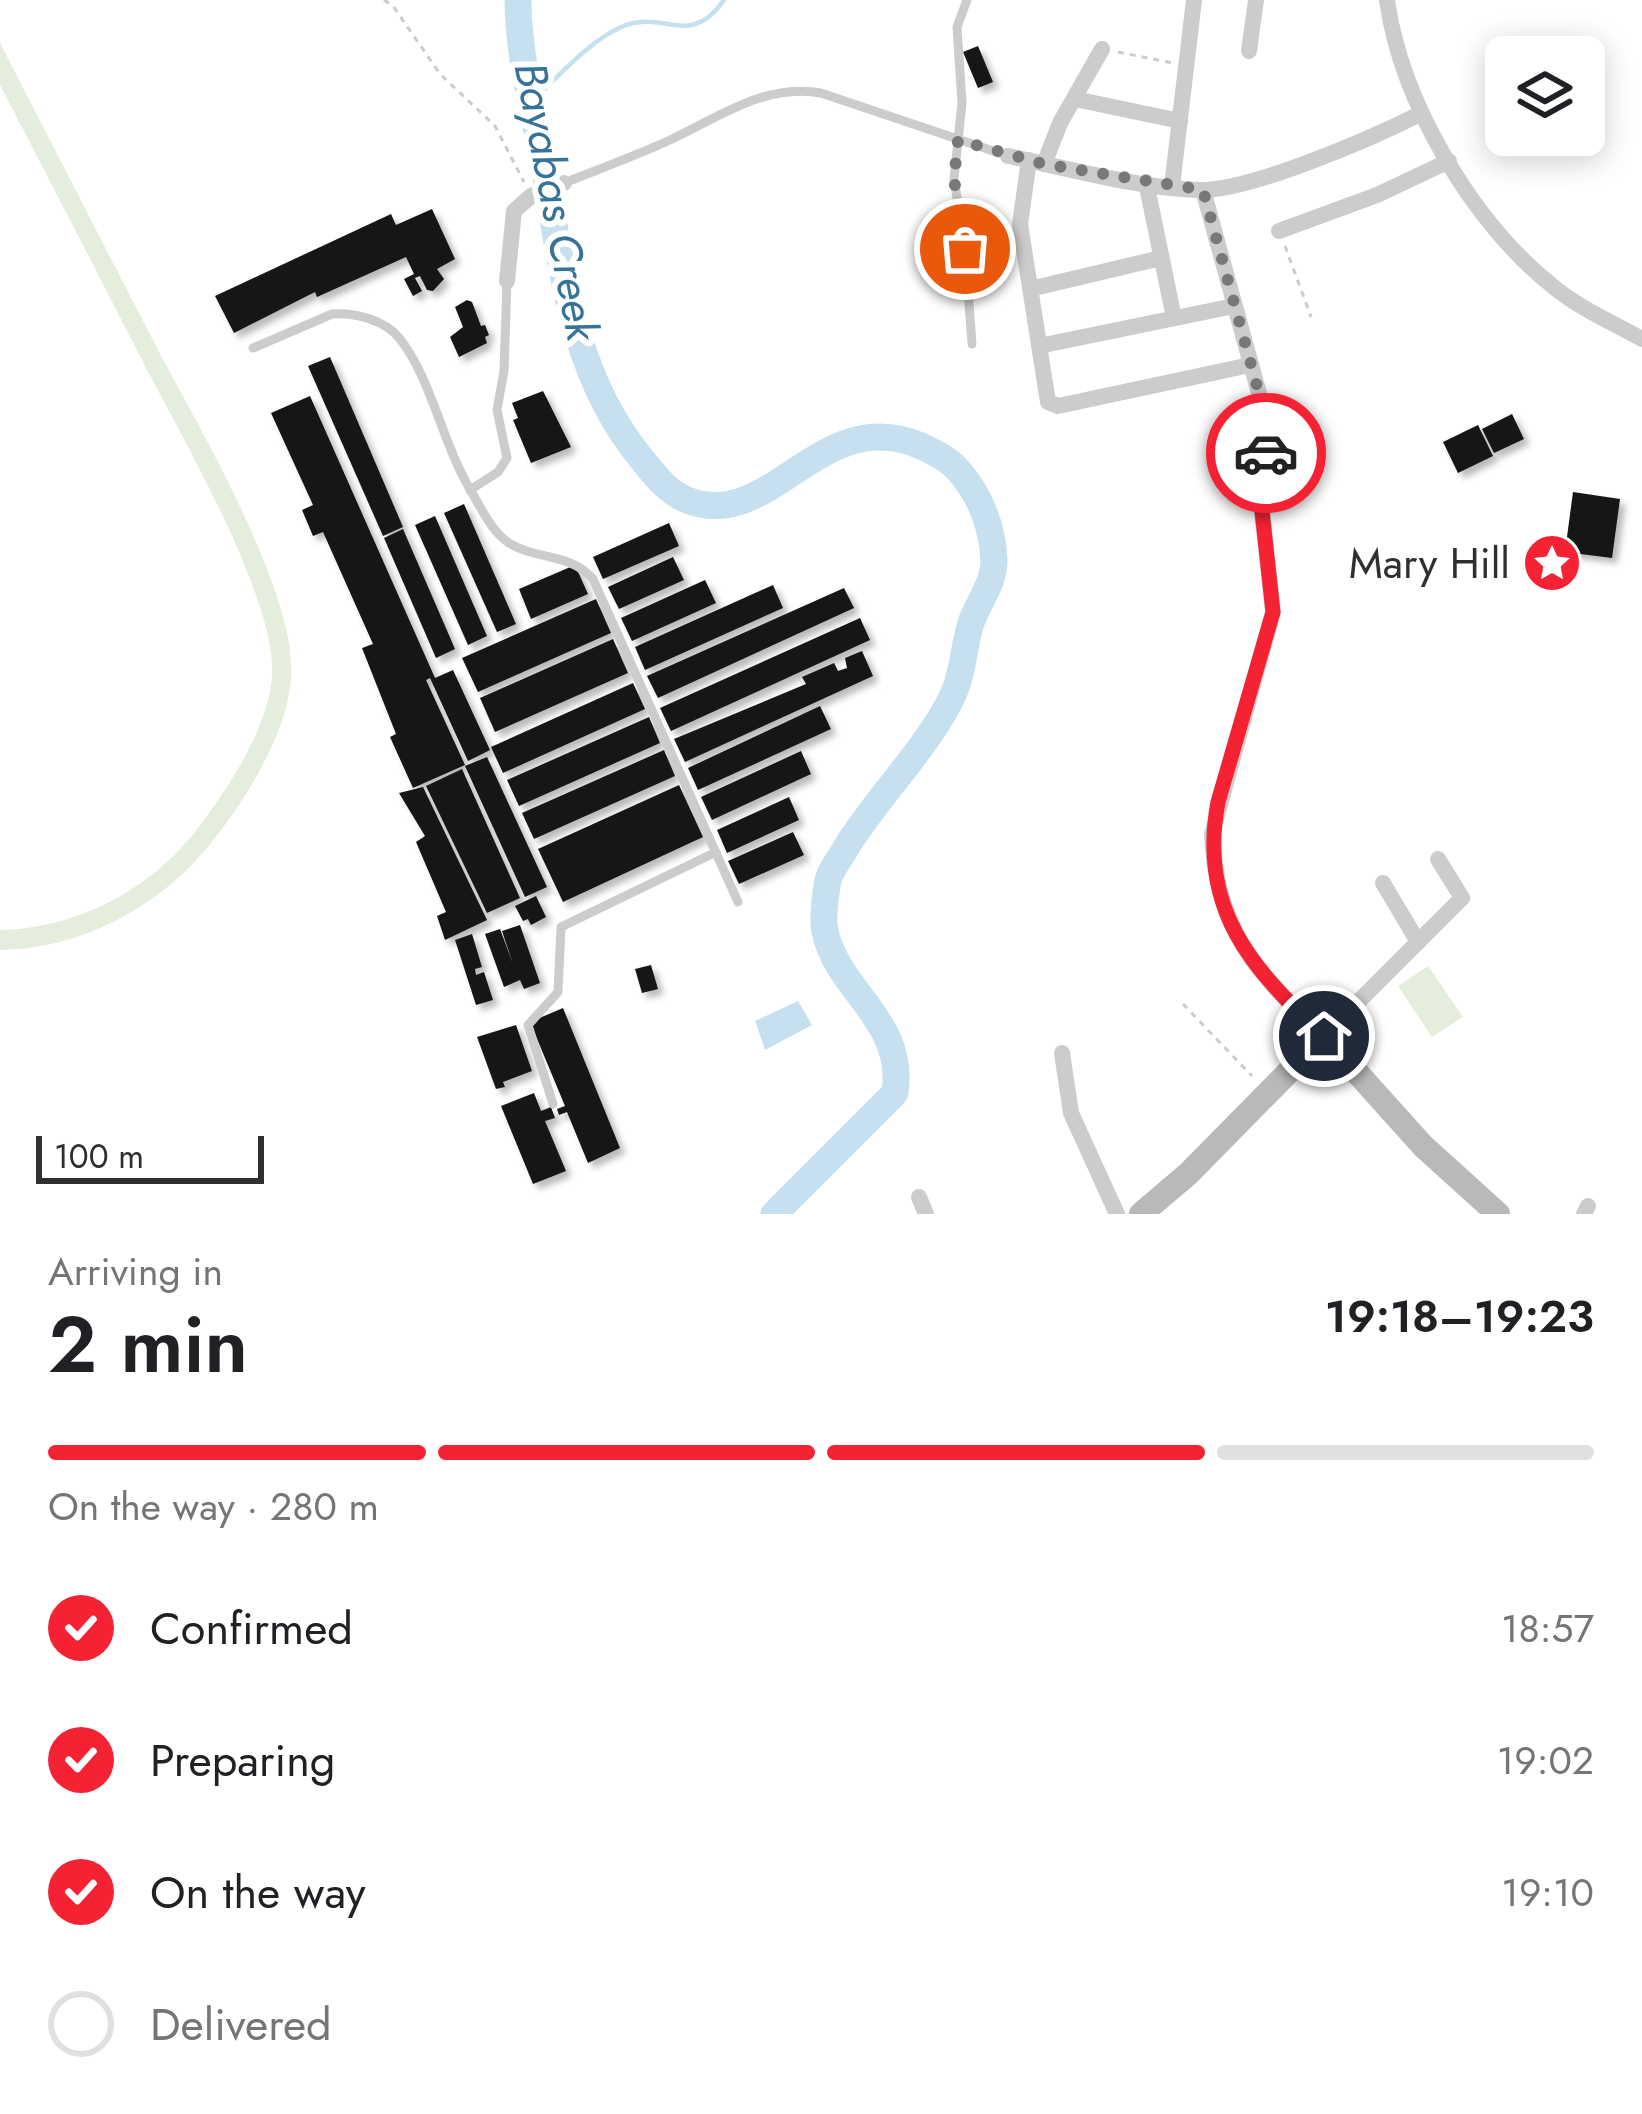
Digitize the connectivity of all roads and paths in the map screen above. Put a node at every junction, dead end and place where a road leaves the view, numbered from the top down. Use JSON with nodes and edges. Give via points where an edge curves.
{"nodes":[{"id":1,"x":384,"y":0,"type":"edge"},
{"id":2,"x":967,"y":0,"type":"edge"},
{"id":3,"x":1194,"y":0,"type":"edge"},
{"id":4,"x":1256,"y":0,"type":"edge"},
{"id":5,"x":1387,"y":0,"type":"edge"},
{"id":6,"x":1102,"y":49,"type":"joint"},
{"id":7,"x":1249,"y":51,"type":"dead end"},
{"id":8,"x":1186,"y":66,"type":"junction"},
{"id":9,"x":1075,"y":99,"type":"junction"},
{"id":10,"x":1420,"y":114,"type":"junction"},
{"id":11,"x":1180,"y":121,"type":"junction"},
{"id":12,"x":958,"y":140,"type":"junction"},
{"id":13,"x":1008,"y":156,"type":"joint"},
{"id":14,"x":1449,"y":161,"type":"junction"},
{"id":15,"x":1036,"y":162,"type":"junction"},
{"id":16,"x":1146,"y":182,"type":"junction"},
{"id":17,"x":564,"y":183,"type":"joint"},
{"id":18,"x":1172,"y":186,"type":"junction"},
{"id":19,"x":1203,"y":190,"type":"junction"},
{"id":20,"x":534,"y":195,"type":"junction"},
{"id":21,"x":1279,"y":231,"type":"joint"},
{"id":22,"x":1161,"y":258,"type":"junction"},
{"id":23,"x":508,"y":281,"type":"joint"},
{"id":24,"x":1030,"y":289,"type":"junction"},
{"id":25,"x":1234,"y":306,"type":"junction"},
{"id":26,"x":1311,"y":317,"type":"dead end"},
{"id":27,"x":1174,"y":318,"type":"junction"},
{"id":28,"x":1642,"y":340,"type":"edge"},
{"id":29,"x":971,"y":344,"type":"dead end"},
{"id":30,"x":1039,"y":346,"type":"junction"},
{"id":31,"x":253,"y":348,"type":"dead end"},
{"id":32,"x":1250,"y":365,"type":"junction"},
{"id":33,"x":470,"y":490,"type":"junction"},
{"id":34,"x":716,"y":852,"type":"junction"},
{"id":35,"x":1438,"y":859,"type":"dead end"},
{"id":36,"x":1383,"y":883,"type":"dead end"},
{"id":37,"x":738,"y":902,"type":"dead end"},
{"id":38,"x":1418,"y":942,"type":"junction"},
{"id":39,"x":1183,"y":1004,"type":"dead end"},
{"id":40,"x":1324,"y":1036,"type":"junction"},
{"id":41,"x":1062,"y":1053,"type":"dead end"},
{"id":42,"x":1268,"y":1094,"type":"junction"},
{"id":43,"x":553,"y":1105,"type":"dead end"},
{"id":44,"x":1117,"y":1214,"type":"edge"},
{"id":45,"x":1142,"y":1214,"type":"edge"},
{"id":46,"x":1498,"y":1214,"type":"edge"}],
"edges":[{"from":1,"to":20,"type":"path","via":[[440,74],[495,126]]},
{"from":2,"to":12,"type":"lane","via":[[957,27]]},
{"from":3,"to":8,"type":"street"},
{"from":4,"to":7,"type":"street"},
{"from":5,"to":10,"type":"street"},
{"from":6,"to":8,"type":"path"},
{"from":6,"to":9,"type":"street"},
{"from":8,"to":11,"type":"street"},
{"from":9,"to":11,"type":"street"},
{"from":9,"to":15,"type":"street"},
{"from":10,"to":14,"type":"street"},
{"from":10,"to":19,"type":"street","via":[[1318,157]]},
{"from":11,"to":18,"type":"street"},
{"from":12,"to":13,"type":"lane"},
{"from":12,"to":17,"type":"lane","via":[[821,93],[776,92]]},
{"from":12,"to":29,"type":"lane","via":[[954,179]]},
{"from":13,"to":15,"type":"street"},
{"from":14,"to":21,"type":"street"},
{"from":14,"to":28,"type":"street","via":[[1544,280]]},
{"from":15,"to":16,"type":"street"},
{"from":15,"to":24,"type":"street","via":[[1020,224]]},
{"from":16,"to":18,"type":"street"},
{"from":16,"to":22,"type":"street"},
{"from":17,"to":20,"type":"street"},
{"from":18,"to":19,"type":"street"},
{"from":19,"to":25,"type":"street"},
{"from":20,"to":23,"type":"street","via":[[514,211]]},
{"from":21,"to":26,"type":"path"},
{"from":22,"to":24,"type":"street"},
{"from":22,"to":27,"type":"street"},
{"from":23,"to":33,"type":"lane","via":[[497,410],[507,458]]},
{"from":24,"to":30,"type":"street"},
{"from":25,"to":27,"type":"street"},
{"from":25,"to":32,"type":"street"},
{"from":27,"to":30,"type":"street"},
{"from":30,"to":32,"type":"street","via":[[1054,406]]},
{"from":31,"to":33,"type":"lane","via":[[332,314],[392,331],[415,364]]},
{"from":32,"to":40,"type":"street","via":[[1268,426],[1261,502],[1273,612],[1218,802],[1213,864],[1245,954]]},
{"from":33,"to":34,"type":"lane","via":[[508,543],[578,565],[593,579]]},
{"from":34,"to":37,"type":"lane"},
{"from":34,"to":43,"type":"lane","via":[[561,927],[558,992],[528,1025]]},
{"from":35,"to":38,"type":"street","via":[[1462,898]]},
{"from":36,"to":38,"type":"street"},
{"from":38,"to":40,"type":"street"},
{"from":39,"to":42,"type":"path"},
{"from":40,"to":42,"type":"street"},
{"from":40,"to":46,"type":"street","via":[[1423,1146]]},
{"from":41,"to":44,"type":"street","via":[[1071,1113]]},
{"from":42,"to":45,"type":"street"}]}
